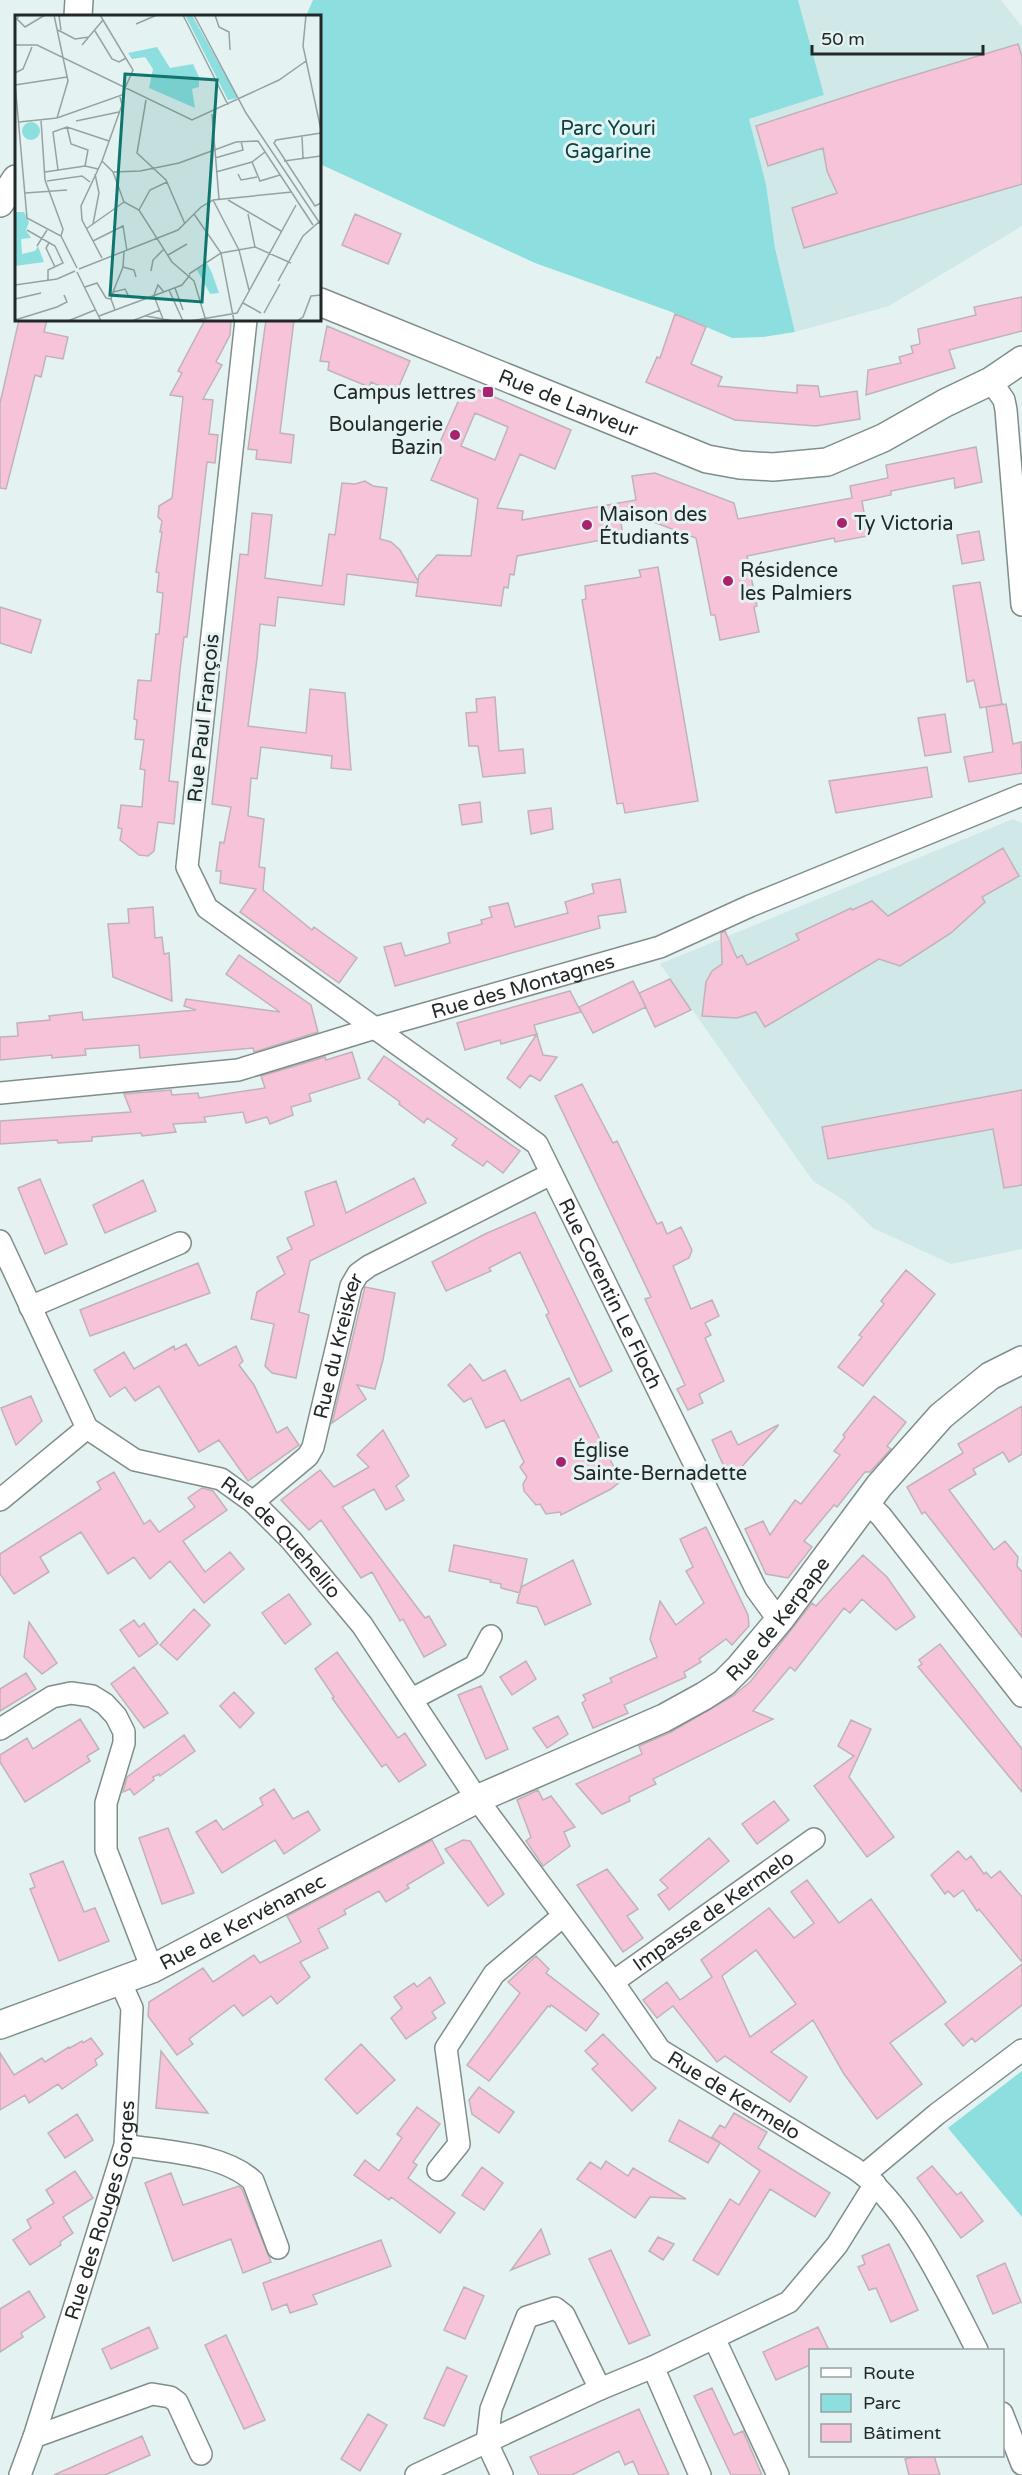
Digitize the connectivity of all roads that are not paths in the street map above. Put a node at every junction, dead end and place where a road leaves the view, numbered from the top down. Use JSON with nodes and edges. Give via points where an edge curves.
{"nodes":[{"id":1,"x":79,"y":0,"type":"edge"},
{"id":2,"x":78,"y":15,"type":"edge"},
{"id":3,"x":0,"y":164,"type":"edge"},
{"id":4,"x":15,"y":171,"type":"edge"},
{"id":5,"x":15,"y":181,"type":"edge"},
{"id":6,"x":0,"y":204,"type":"edge"},
{"id":7,"x":321,"y":302,"type":"edge"},
{"id":8,"x":246,"y":321,"type":"edge"},
{"id":9,"x":1022,"y":360,"type":"edge"},
{"id":10,"x":991,"y":381,"type":"junction"},
{"id":11,"x":1022,"y":605,"type":"edge"},
{"id":12,"x":1022,"y":795,"type":"edge"},
{"id":13,"x":375,"y":1028,"type":"junction"},
{"id":14,"x":0,"y":1093,"type":"edge"},
{"id":15,"x":551,"y":1174,"type":"junction"},
{"id":16,"x":0,"y":1241,"type":"edge"},
{"id":17,"x":180,"y":1243,"type":"dead end"},
{"id":18,"x":30,"y":1307,"type":"junction"},
{"id":19,"x":1022,"y":1360,"type":"edge"},
{"id":20,"x":87,"y":1428,"type":"junction"},
{"id":21,"x":0,"y":1500,"type":"edge"},
{"id":22,"x":253,"y":1502,"type":"junction"},
{"id":23,"x":867,"y":1502,"type":"junction"},
{"id":24,"x":781,"y":1618,"type":"junction"},
{"id":25,"x":491,"y":1636,"type":"dead end"},
{"id":26,"x":1022,"y":1696,"type":"edge"},
{"id":27,"x":412,"y":1699,"type":"junction"},
{"id":28,"x":0,"y":1729,"type":"edge"},
{"id":29,"x":477,"y":1799,"type":"junction"},
{"id":30,"x":814,"y":1839,"type":"dead end"},
{"id":31,"x":563,"y":1916,"type":"junction"},
{"id":32,"x":152,"y":1969,"type":"junction"},
{"id":33,"x":120,"y":1981,"type":"junction"},
{"id":34,"x":613,"y":1982,"type":"junction"},
{"id":35,"x":0,"y":2025,"type":"edge"},
{"id":36,"x":1022,"y":2050,"type":"edge"},
{"id":37,"x":125,"y":2145,"type":"junction"},
{"id":38,"x":438,"y":2170,"type":"dead end"},
{"id":39,"x":870,"y":2180,"type":"junction"},
{"id":40,"x":278,"y":2248,"type":"dead end"},
{"id":41,"x":714,"y":2338,"type":"junction"},
{"id":42,"x":976,"y":2349,"type":"edge"},
{"id":43,"x":653,"y":2367,"type":"junction"},
{"id":44,"x":600,"y":2389,"type":"junction"},
{"id":45,"x":1004,"y":2418,"type":"edge"},
{"id":46,"x":34,"y":2437,"type":"junction"},
{"id":47,"x":487,"y":2443,"type":"junction"},
{"id":48,"x":201,"y":2454,"type":"dead end"},
{"id":49,"x":1022,"y":2464,"type":"edge"},
{"id":50,"x":20,"y":2475,"type":"edge"},
{"id":51,"x":416,"y":2475,"type":"edge"},
{"id":52,"x":502,"y":2475,"type":"edge"},
{"id":53,"x":700,"y":2475,"type":"edge"},
{"id":54,"x":778,"y":2475,"type":"edge"}],
"edges":[{"from":1,"to":2,"type":"street"},
{"from":3,"to":4,"type":"street"},
{"from":5,"to":6,"type":"street"},
{"from":7,"to":10,"type":"street","name":"Rue de Lanveur","via":[[707,459],[740,465],[773,467],[827,462],[883,438]]},
{"from":8,"to":13,"type":"street","name":"Rue Paul François","via":[[187,867],[207,908]]},
{"from":9,"to":10,"type":"street","name":"Rue de Lanveur"},
{"from":10,"to":11,"type":"street","via":[[1004,400],[1010,440]]},
{"from":12,"to":13,"type":"street","name":"Rue des Montagnes","via":[[660,947]]},
{"from":13,"to":14,"type":"street","name":"Rue des Montagnes","via":[[237,1070]]},
{"from":13,"to":15,"type":"street","name":"Rue Corentin Le Floch","via":[[537,1144]]},
{"from":15,"to":22,"type":"street","name":"Rue du Kreisker","via":[[358,1274],[351,1286],[313,1447],[308,1456]]},
{"from":15,"to":24,"type":"street","name":"Rue Corentin Le Floch","via":[[756,1589]]},
{"from":16,"to":18,"type":"street"},
{"from":17,"to":18,"type":"street"},
{"from":18,"to":20,"type":"street"},
{"from":19,"to":23,"type":"street","name":"Rue de Kerpape","via":[[990,1376],[941,1416]]},
{"from":20,"to":21,"type":"street"},
{"from":20,"to":22,"type":"street","name":"Rue de Quehellio","via":[[135,1460],[220,1479]]},
{"from":22,"to":27,"type":"street","name":"Rue de Quehellio","via":[[291,1540],[362,1625]]},
{"from":23,"to":24,"type":"street","name":"Rue de Kerpape"},
{"from":23,"to":26,"type":"street"},
{"from":24,"to":29,"type":"street","name":"Rue de Kerpape","via":[[740,1667],[704,1696],[664,1718]]},
{"from":25,"to":27,"type":"street","via":[[475,1666]]},
{"from":27,"to":29,"type":"street","name":"Rue de Quehellio"},
{"from":28,"to":32,"type":"street","via":[[52,1697],[71,1693],[99,1700],[116,1716],[124,1732],[124,1743],[106,1803],[106,1850]]},
{"from":29,"to":31,"type":"street","name":"Rue de Kermelo"},
{"from":29,"to":32,"type":"street","name":"Rue de Kervénanec"},
{"from":30,"to":34,"type":"street","name":"Impasse de Kermelo"},
{"from":31,"to":34,"type":"street","name":"Rue de Kermelo"},
{"from":31,"to":38,"type":"street","via":[[494,1974],[446,2048],[459,2144]]},
{"from":32,"to":33,"type":"street","name":"Rue de Kervénanec"},
{"from":33,"to":35,"type":"street","name":"Rue de Kervénanec"},
{"from":33,"to":37,"type":"street","name":"Rue des Rouges Gorges","via":[[132,2008]]},
{"from":34,"to":39,"type":"street","name":"Rue de Kermelo","via":[[660,2050]]},
{"from":36,"to":39,"type":"street","via":[[937,2114]]},
{"from":37,"to":40,"type":"street","via":[[216,2160],[246,2174],[254,2181]]},
{"from":37,"to":46,"type":"street","name":"Rue des Rouges Gorges"},
{"from":39,"to":41,"type":"street","via":[[837,2245],[789,2302]]},
{"from":39,"to":42,"type":"street","name":"Rue de Kermelo","via":[[923,2248]]},
{"from":41,"to":43,"type":"street"},
{"from":41,"to":54,"type":"street"},
{"from":43,"to":44,"type":"street"},
{"from":43,"to":53,"type":"street"},
{"from":44,"to":47,"type":"street"},
{"from":44,"to":47,"type":"street","via":[[564,2315],[555,2308],[527,2317],[490,2409]]},
{"from":45,"to":49,"type":"street"},
{"from":46,"to":48,"type":"street","via":[[143,2396],[161,2394],[177,2402]]},
{"from":46,"to":50,"type":"street","name":"Rue des Rouges Gorges"},
{"from":47,"to":51,"type":"street"},
{"from":47,"to":52,"type":"street"}]}
